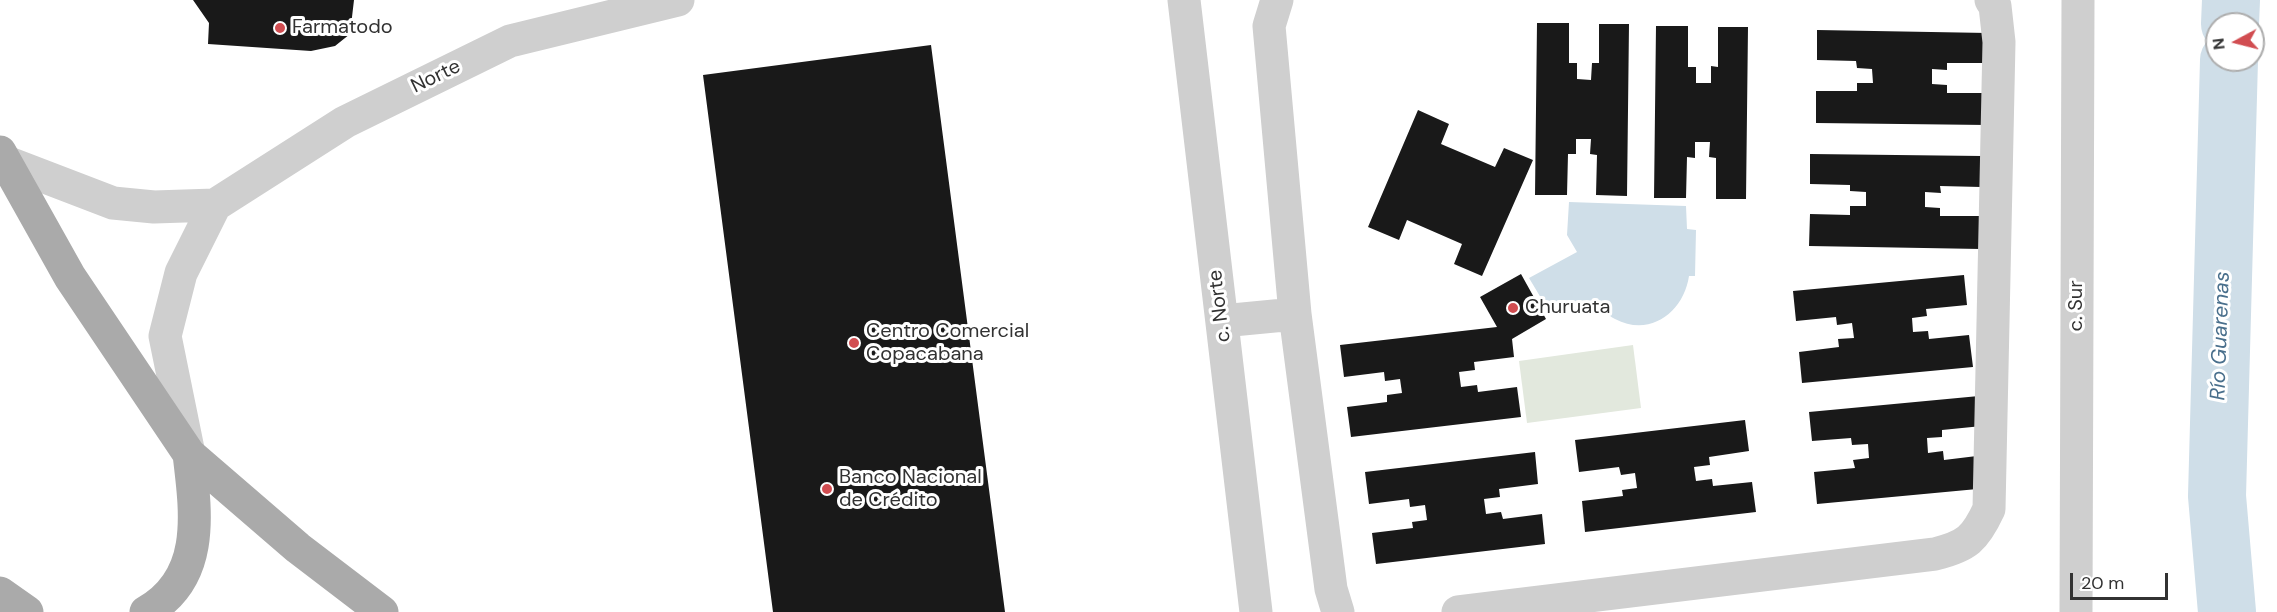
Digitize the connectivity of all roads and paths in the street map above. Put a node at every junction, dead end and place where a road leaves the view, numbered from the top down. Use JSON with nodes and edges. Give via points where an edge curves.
{"nodes":[{"id":1,"x":678,"y":0,"type":"edge"},
{"id":2,"x":1184,"y":0,"type":"edge"},
{"id":3,"x":1277,"y":0,"type":"edge"},
{"id":4,"x":1991,"y":0,"type":"edge"},
{"id":5,"x":2078,"y":0,"type":"edge"},
{"id":6,"x":3,"y":157,"type":"edge"},
{"id":7,"x":215,"y":205,"type":"junction"},
{"id":8,"x":1295,"y":314,"type":"junction"},
{"id":9,"x":1222,"y":321,"type":"junction"},
{"id":10,"x":189,"y":454,"type":"junction"},
{"id":11,"x":0,"y":593,"type":"edge"},
{"id":12,"x":27,"y":612,"type":"edge"},
{"id":13,"x":146,"y":612,"type":"edge"},
{"id":14,"x":382,"y":612,"type":"edge"},
{"id":15,"x":1256,"y":612,"type":"edge"},
{"id":16,"x":1338,"y":612,"type":"edge"},
{"id":17,"x":1458,"y":612,"type":"edge"},
{"id":18,"x":2076,"y":612,"type":"edge"}],
"edges":[{"from":1,"to":7,"type":"street","name":"Norte","via":[[510,41],[345,122]]},
{"from":2,"to":9,"type":"street","name":"c. Norte"},
{"from":3,"to":8,"type":"street","via":[[1269,26]]},
{"from":4,"to":17,"type":"street","via":[[1999,42],[1990,485],[1989,509],[1979,531],[1961,547],[1935,554]]},
{"from":5,"to":18,"type":"street","name":"c. Sur"},
{"from":6,"to":7,"type":"street","via":[[113,203],[154,207]]},
{"from":6,"to":10,"type":"main road","via":[[69,277]]},
{"from":7,"to":10,"type":"street","via":[[181,273],[165,336]]},
{"from":8,"to":9,"type":"street"},
{"from":8,"to":16,"type":"street","via":[[1331,589]]},
{"from":9,"to":15,"type":"street","name":"c. Norte"},
{"from":10,"to":13,"type":"main road","via":[[195,525],[190,555],[182,581],[165,602]]},
{"from":10,"to":14,"type":"main road","via":[[298,548]]},
{"from":11,"to":12,"type":"main road"}]}
